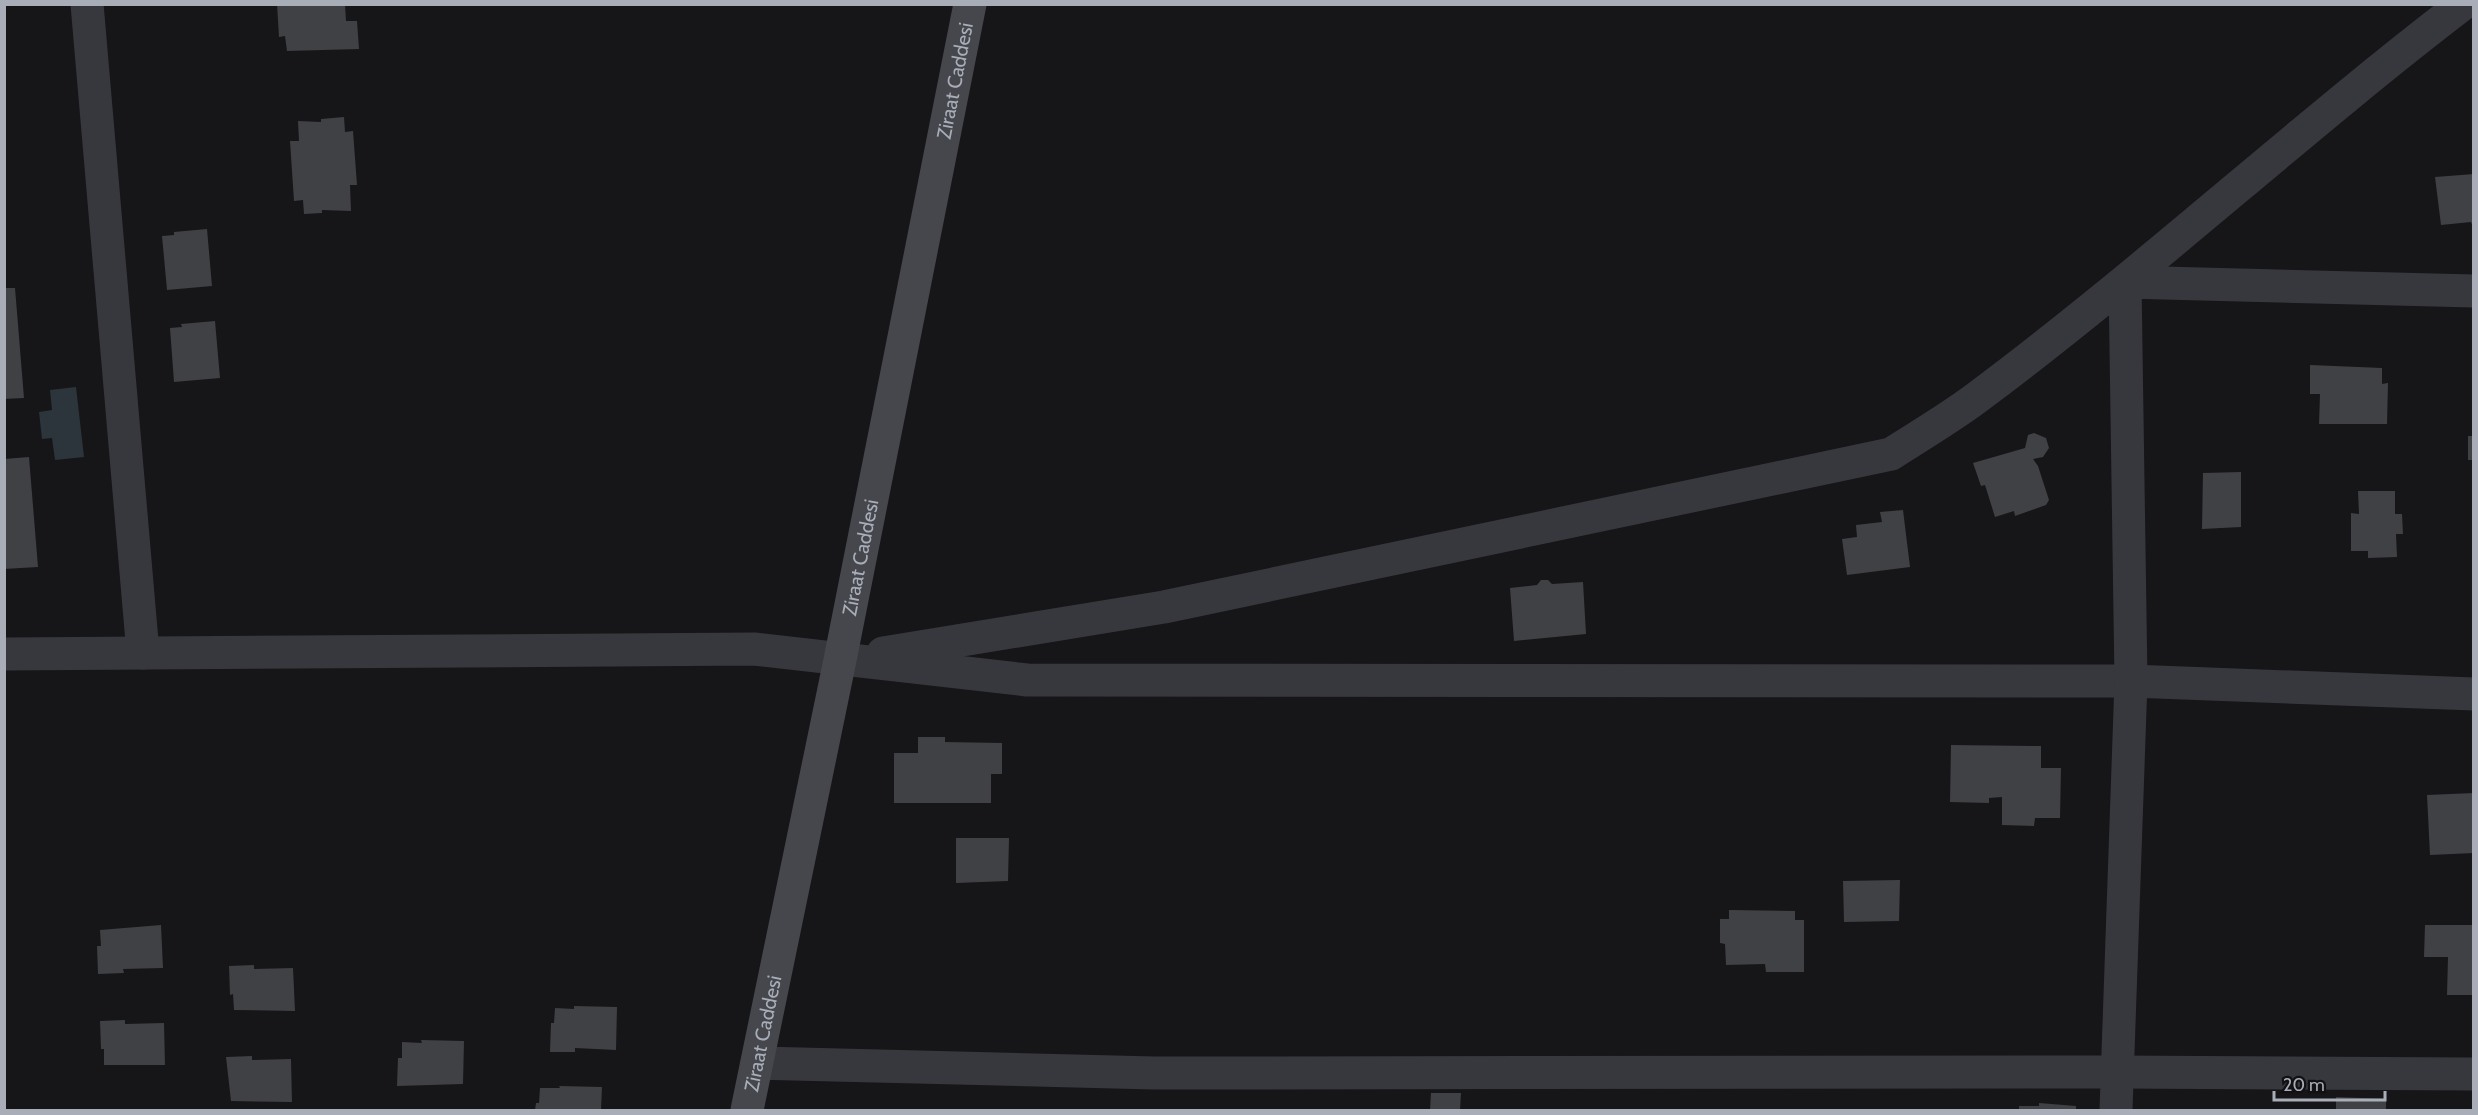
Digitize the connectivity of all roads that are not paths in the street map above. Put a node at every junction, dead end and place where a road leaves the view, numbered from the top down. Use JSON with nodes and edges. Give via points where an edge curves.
{"nodes":[{"id":1,"x":87,"y":4,"type":"edge"},
{"id":2,"x":970,"y":4,"type":"edge"},
{"id":3,"x":2463,"y":4,"type":"edge"},
{"id":4,"x":2125,"y":282,"type":"junction"},
{"id":5,"x":2474,"y":291,"type":"edge"},
{"id":6,"x":143,"y":653,"type":"junction"},
{"id":7,"x":4,"y":654,"type":"edge"},
{"id":8,"x":840,"y":660,"type":"junction"},
{"id":9,"x":2131,"y":681,"type":"junction"},
{"id":10,"x":2474,"y":694,"type":"edge"},
{"id":11,"x":757,"y":1063,"type":"junction"},
{"id":12,"x":2117,"y":1072,"type":"junction"},
{"id":13,"x":2474,"y":1074,"type":"edge"},
{"id":14,"x":747,"y":1110,"type":"edge"},
{"id":15,"x":2116,"y":1110,"type":"edge"}],
"edges":[{"from":1,"to":6,"type":"street"},
{"from":2,"to":8,"type":"street","name":"Ziraat Caddesi"},
{"from":3,"to":4,"type":"street","via":[[2317,119]]},
{"from":4,"to":5,"type":"street"},
{"from":4,"to":8,"type":"street","via":[[1973,400],[1891,454],[1164,607]]},
{"from":4,"to":9,"type":"street"},
{"from":6,"to":7,"type":"street"},
{"from":6,"to":8,"type":"street","via":[[754,649]]},
{"from":8,"to":9,"type":"street","via":[[1027,680]]},
{"from":8,"to":11,"type":"street","name":"Ziraat Caddesi"},
{"from":9,"to":10,"type":"street"},
{"from":9,"to":12,"type":"street"},
{"from":11,"to":12,"type":"street","via":[[1154,1073]]},
{"from":11,"to":14,"type":"street","name":"Ziraat Caddesi"},
{"from":12,"to":13,"type":"street"},
{"from":12,"to":15,"type":"street"}]}
